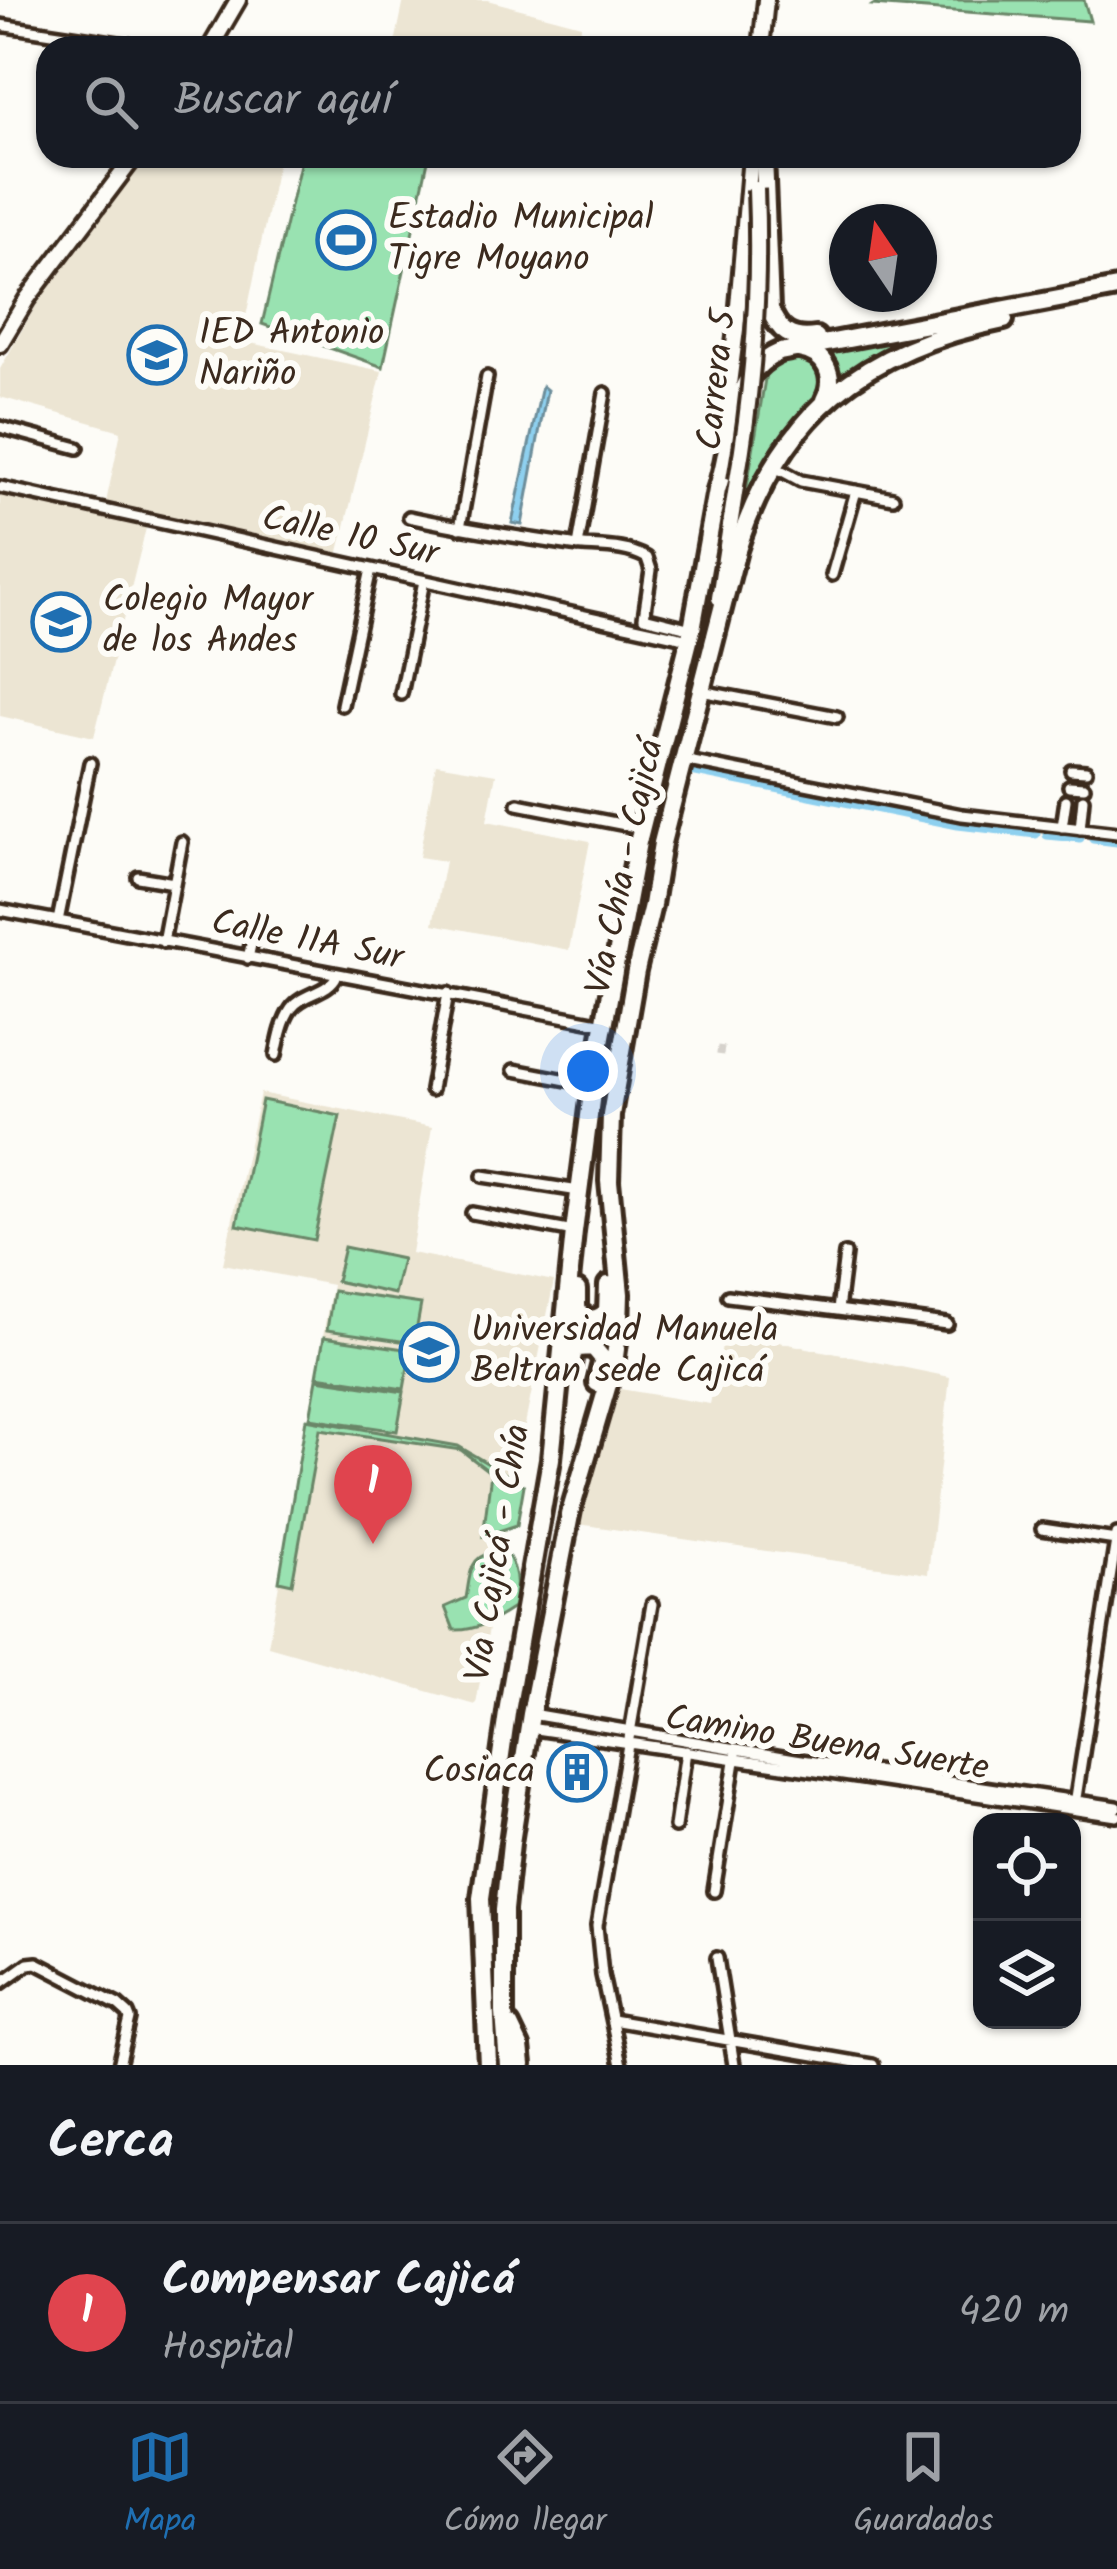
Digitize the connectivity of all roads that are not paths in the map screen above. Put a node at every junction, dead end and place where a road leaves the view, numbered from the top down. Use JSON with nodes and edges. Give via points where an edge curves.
{"nodes":[{"id":1,"x":238,"y":0,"type":"edge"},
{"id":2,"x":766,"y":0,"type":"edge"},
{"id":3,"x":0,"y":25,"type":"edge"},
{"id":4,"x":73,"y":36,"type":"edge"},
{"id":5,"x":216,"y":36,"type":"edge"},
{"id":6,"x":762,"y":36,"type":"edge"},
{"id":7,"x":126,"y":168,"type":"edge"},
{"id":8,"x":756,"y":168,"type":"edge"},
{"id":9,"x":757,"y":168,"type":"edge"},
{"id":10,"x":758,"y":168,"type":"edge"},
{"id":11,"x":1117,"y":288,"type":"edge"},
{"id":12,"x":1117,"y":299,"type":"edge"},
{"id":13,"x":876,"y":333,"type":"junction"},
{"id":14,"x":0,"y":344,"type":"edge"},
{"id":15,"x":794,"y":349,"type":"junction"},
{"id":16,"x":488,"y":377,"type":"dead end"},
{"id":17,"x":605,"y":393,"type":"dead end"},
{"id":18,"x":820,"y":406,"type":"junction"},
{"id":19,"x":0,"y":427,"type":"edge"},
{"id":20,"x":78,"y":448,"type":"dead end"},
{"id":21,"x":772,"y":466,"type":"junction"},
{"id":22,"x":0,"y":487,"type":"edge"},
{"id":23,"x":717,"y":490,"type":"junction"},
{"id":24,"x":856,"y":491,"type":"junction"},
{"id":25,"x":893,"y":499,"type":"dead end"},
{"id":26,"x":409,"y":517,"type":"dead end"},
{"id":27,"x":460,"y":528,"type":"junction"},
{"id":28,"x":578,"y":546,"type":"junction"},
{"id":29,"x":371,"y":569,"type":"junction"},
{"id":30,"x":832,"y":575,"type":"dead end"},
{"id":31,"x":424,"y":581,"type":"junction"},
{"id":32,"x":720,"y":609,"type":"junction"},
{"id":33,"x":690,"y":634,"type":"junction"},
{"id":34,"x":700,"y":691,"type":"junction"},
{"id":35,"x":401,"y":694,"type":"dead end"},
{"id":36,"x":342,"y":705,"type":"dead end"},
{"id":37,"x":837,"y":717,"type":"dead end"},
{"id":38,"x":683,"y":760,"type":"junction"},
{"id":39,"x":90,"y":763,"type":"dead end"},
{"id":40,"x":1071,"y":770,"type":"dead end"},
{"id":41,"x":1086,"y":771,"type":"dead end"},
{"id":42,"x":1069,"y":786,"type":"dead end"},
{"id":43,"x":1084,"y":787,"type":"dead end"},
{"id":44,"x":518,"y":804,"type":"dead end"},
{"id":45,"x":1062,"y":827,"type":"junction"},
{"id":46,"x":641,"y":828,"type":"junction"},
{"id":47,"x":1080,"y":829,"type":"junction"},
{"id":48,"x":1117,"y":833,"type":"edge"},
{"id":49,"x":182,"y":842,"type":"dead end"},
{"id":50,"x":138,"y":877,"type":"dead end"},
{"id":51,"x":174,"y":883,"type":"junction"},
{"id":52,"x":0,"y":910,"type":"edge"},
{"id":53,"x":58,"y":921,"type":"junction"},
{"id":54,"x":256,"y":923,"type":"dead end"},
{"id":55,"x":163,"y":942,"type":"junction"},
{"id":56,"x":248,"y":958,"type":"junction"},
{"id":57,"x":337,"y":975,"type":"junction"},
{"id":58,"x":448,"y":993,"type":"junction"},
{"id":59,"x":604,"y":1024,"type":"junction"},
{"id":60,"x":276,"y":1055,"type":"dead end"},
{"id":61,"x":514,"y":1070,"type":"dead end"},
{"id":62,"x":593,"y":1085,"type":"junction"},
{"id":63,"x":431,"y":1090,"type":"dead end"},
{"id":64,"x":483,"y":1176,"type":"dead end"},
{"id":65,"x":579,"y":1191,"type":"junction"},
{"id":66,"x":472,"y":1213,"type":"dead end"},
{"id":67,"x":612,"y":1215,"type":"junction"},
{"id":68,"x":573,"y":1237,"type":"junction"},
{"id":69,"x":845,"y":1254,"type":"dead end"},
{"id":70,"x":728,"y":1296,"type":"dead end"},
{"id":71,"x":838,"y":1310,"type":"junction"},
{"id":72,"x":946,"y":1324,"type":"dead end"},
{"id":73,"x":589,"y":1442,"type":"junction"},
{"id":74,"x":540,"y":1527,"type":"junction"},
{"id":75,"x":1042,"y":1528,"type":"dead end"},
{"id":76,"x":1116,"y":1537,"type":"edge"},
{"id":77,"x":652,"y":1604,"type":"dead end"},
{"id":78,"x":530,"y":1721,"type":"junction"},
{"id":79,"x":628,"y":1736,"type":"junction"},
{"id":80,"x":686,"y":1751,"type":"junction"},
{"id":81,"x":736,"y":1753,"type":"junction"},
{"id":82,"x":1068,"y":1804,"type":"junction"},
{"id":83,"x":1117,"y":1811,"type":"edge"},
{"id":84,"x":1063,"y":1813,"type":"edge"},
{"id":85,"x":675,"y":1827,"type":"dead end"},
{"id":86,"x":714,"y":1891,"type":"dead end"},
{"id":87,"x":717,"y":1958,"type":"dead end"},
{"id":88,"x":0,"y":1984,"type":"edge"},
{"id":89,"x":504,"y":2013,"type":"junction"},
{"id":90,"x":612,"y":2020,"type":"junction"},
{"id":91,"x":730,"y":2039,"type":"junction"},
{"id":92,"x":119,"y":2065,"type":"edge"},
{"id":93,"x":488,"y":2065,"type":"edge"},
{"id":94,"x":508,"y":2065,"type":"edge"},
{"id":95,"x":522,"y":2065,"type":"edge"},
{"id":96,"x":621,"y":2065,"type":"edge"},
{"id":97,"x":734,"y":2065,"type":"edge"},
{"id":98,"x":873,"y":2065,"type":"edge"}],
"edges":[{"from":1,"to":5,"type":"main road"},
{"from":2,"to":6,"type":"main road"},
{"from":3,"to":4,"type":"street"},
{"from":7,"to":14,"type":"main road"},
{"from":8,"to":23,"type":"main road","name":"Carrera 5"},
{"from":9,"to":32,"type":"main road","name":"Carrera 5","bridge":true,"via":[[758,306]]},
{"from":10,"to":13,"type":"highway","via":[[775,323],[803,339]]},
{"from":11,"to":13,"type":"highway"},
{"from":12,"to":18,"type":"highway","name":"Vía Chía - Cajicá","via":[[931,339],[871,366]]},
{"from":13,"to":15,"type":"highway"},
{"from":15,"to":18,"type":"highway","via":[[828,368],[829,394]]},
{"from":15,"to":23,"type":"highway","name":"Vía Cajicá - Chía","via":[[765,358],[744,382]]},
{"from":16,"to":27,"type":"street"},
{"from":17,"to":28,"type":"street"},
{"from":18,"to":21,"type":"highway","name":"Vía Chía - Cajicá"},
{"from":19,"to":20,"type":"street"},
{"from":21,"to":24,"type":"street","via":[[801,481]]},
{"from":21,"to":32,"type":"highway","name":"Vía Chía - Cajicá"},
{"from":22,"to":29,"type":"street","name":"Calle 10 Sur"},
{"from":23,"to":33,"type":"highway","name":"Vía Cajicá - Chía"},
{"from":24,"to":25,"type":"street"},
{"from":24,"to":30,"type":"street"},
{"from":26,"to":27,"type":"street"},
{"from":27,"to":28,"type":"street"},
{"from":28,"to":33,"type":"street","via":[[647,558],[644,616]]},
{"from":29,"to":31,"type":"street","name":"Calle 10 Sur"},
{"from":29,"to":36,"type":"street"},
{"from":31,"to":33,"type":"street","name":"Calle 10 Sur"},
{"from":31,"to":35,"type":"street"},
{"from":32,"to":34,"type":"highway","name":"Vía Chía - Cajicá"},
{"from":33,"to":46,"type":"highway","name":"Vía Cajicá - Chía"},
{"from":34,"to":37,"type":"street"},
{"from":34,"to":38,"type":"highway","name":"Vía Chía - Cajicá"},
{"from":38,"to":45,"type":"street"},
{"from":38,"to":67,"type":"highway","name":"Vía Chía - Cajicá","via":[[611,1115]]},
{"from":39,"to":53,"type":"street"},
{"from":40,"to":41,"type":"street"},
{"from":42,"to":43,"type":"street"},
{"from":44,"to":46,"type":"street"},
{"from":45,"to":47,"type":"street"},
{"from":45,"to":47,"type":"street","via":[[1065,804],[1083,804]]},
{"from":46,"to":59,"type":"highway","name":"Vía Cajicá - Chía"},
{"from":47,"to":48,"type":"street"},
{"from":49,"to":51,"type":"street"},
{"from":50,"to":51,"type":"street"},
{"from":51,"to":55,"type":"street"},
{"from":52,"to":53,"type":"street","name":"Calle 11A Sur"},
{"from":53,"to":55,"type":"street","name":"Calle 11A Sur"},
{"from":54,"to":56,"type":"street"},
{"from":55,"to":56,"type":"street","name":"Calle 11A Sur"},
{"from":56,"to":57,"type":"street","name":"Calle 11A Sur"},
{"from":57,"to":58,"type":"street","name":"Calle 11A Sur"},
{"from":57,"to":60,"type":"street","via":[[292,1006]]},
{"from":58,"to":59,"type":"street","name":"Calle 11A Sur"},
{"from":58,"to":63,"type":"street"},
{"from":59,"to":62,"type":"highway","name":"Vía Cajicá - Chía"},
{"from":61,"to":62,"type":"street"},
{"from":62,"to":65,"type":"highway","name":"Vía Cajicá - Chía"},
{"from":64,"to":65,"type":"street"},
{"from":65,"to":68,"type":"highway","name":"Vía Cajicá - Chía"},
{"from":66,"to":68,"type":"street"},
{"from":67,"to":68,"type":"highway","via":[[604,1234],[609,1300],[601,1317],[586,1318],[577,1308]]},
{"from":67,"to":73,"type":"highway","name":"Vía Chía - Cajicá","via":[[620,1327]]},
{"from":68,"to":74,"type":"highway","name":"Vía Cajicá - Chía"},
{"from":69,"to":71,"type":"street"},
{"from":70,"to":71,"type":"street"},
{"from":71,"to":72,"type":"street"},
{"from":73,"to":74,"type":"highway","via":[[585,1418],[603,1359],[586,1346],[573,1353],[551,1514]]},
{"from":73,"to":78,"type":"highway","name":"Vía Chía - Cajicá"},
{"from":74,"to":93,"type":"highway","name":"Vía Cajicá - Chía","via":[[481,1898]]},
{"from":75,"to":76,"type":"street"},
{"from":76,"to":82,"type":"street"},
{"from":77,"to":79,"type":"street"},
{"from":78,"to":79,"type":"street","name":"Camino Buena Suerte"},
{"from":78,"to":89,"type":"highway","name":"Vía Chía - Cajicá","via":[[506,1886]]},
{"from":79,"to":80,"type":"street","name":"Camino Buena Suerte"},
{"from":79,"to":81,"type":"street","name":"Camino Buena Suerte"},
{"from":79,"to":90,"type":"street","via":[[597,1927]]},
{"from":80,"to":81,"type":"street","name":"Camino Buena Suerte"},
{"from":80,"to":85,"type":"street"},
{"from":81,"to":82,"type":"street","name":"Camino Buena Suerte"},
{"from":81,"to":86,"type":"street"},
{"from":82,"to":83,"type":"street","name":"Camino Buena Suerte"},
{"from":82,"to":84,"type":"street"},
{"from":87,"to":91,"type":"street"},
{"from":88,"to":92,"type":"street","via":[[37,1963],[118,2005],[130,2019]]},
{"from":89,"to":94,"type":"highway","name":"Vía Chía - Cajicá"},
{"from":89,"to":95,"type":"highway"},
{"from":90,"to":91,"type":"street"},
{"from":90,"to":96,"type":"street"},
{"from":91,"to":97,"type":"street"},
{"from":91,"to":98,"type":"street"}]}
